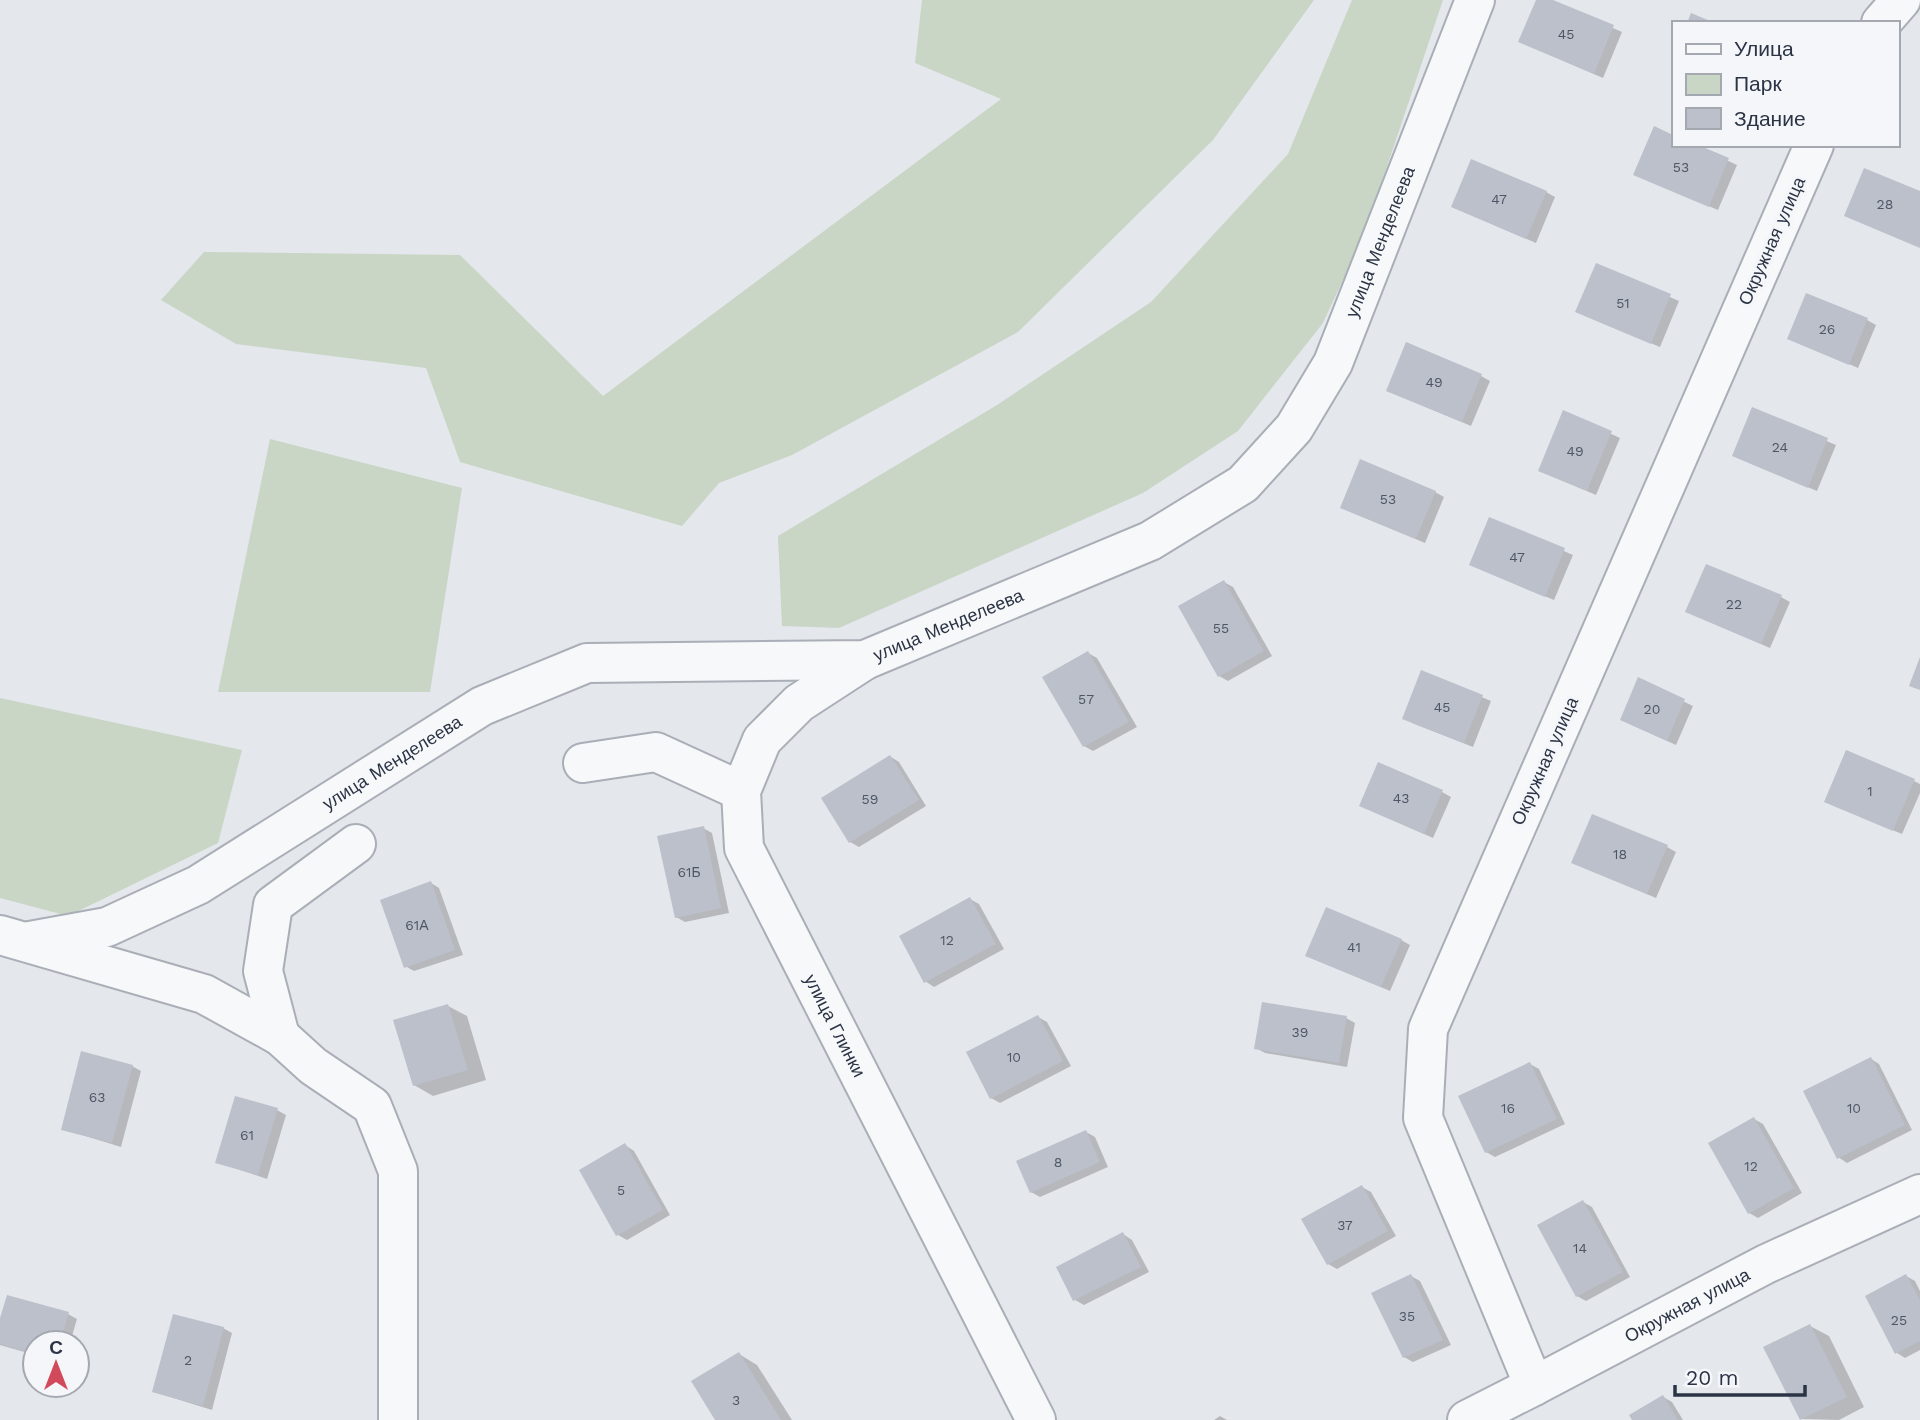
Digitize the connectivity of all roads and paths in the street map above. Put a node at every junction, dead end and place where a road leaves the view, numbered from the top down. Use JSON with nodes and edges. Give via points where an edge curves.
{"nodes":[{"id":1,"x":1475,"y":0,"type":"edge"},
{"id":2,"x":1901,"y":0,"type":"edge"},
{"id":3,"x":1883,"y":21,"type":"edge"},
{"id":4,"x":1813,"y":147,"type":"edge"},
{"id":5,"x":865,"y":660,"type":"junction"},
{"id":6,"x":583,"y":763,"type":"dead end"},
{"id":7,"x":741,"y":791,"type":"junction"},
{"id":8,"x":356,"y":845,"type":"dead end"},
{"id":9,"x":15,"y":938,"type":"edge"},
{"id":10,"x":280,"y":1036,"type":"junction"},
{"id":11,"x":1920,"y":1194,"type":"edge"},
{"id":12,"x":1534,"y":1386,"type":"junction"},
{"id":13,"x":398,"y":1420,"type":"edge"},
{"id":14,"x":1036,"y":1420,"type":"edge"},
{"id":15,"x":1467,"y":1420,"type":"edge"}],
"edges":[{"from":1,"to":5,"type":"street","name":"улица Менделеева","via":[[1333,363],[1294,428],[1243,484],[1150,541]]},
{"from":2,"to":3,"type":"street"},
{"from":4,"to":12,"type":"street","name":"Окружная улица","via":[[1428,1029],[1423,1118]]},
{"from":5,"to":7,"type":"street","name":"улица Глинки","via":[[799,703],[762,740]]},
{"from":5,"to":9,"type":"street","name":"улица Менделеева","via":[[587,663],[482,706],[198,885],[107,927]]},
{"from":6,"to":7,"type":"street","via":[[656,752]]},
{"from":7,"to":14,"type":"street","name":"улица Глинки","via":[[744,848]]},
{"from":8,"to":10,"type":"street","via":[[273,905],[263,971]]},
{"from":9,"to":10,"type":"street","name":"улица Менделеева","via":[[204,994]]},
{"from":10,"to":13,"type":"street","name":"улица Менделеева","via":[[313,1066],[372,1106],[398,1171]]},
{"from":11,"to":12,"type":"street","name":"Окружная улица","via":[[1766,1264]]},
{"from":12,"to":15,"type":"street","name":"Окружная улица"}]}
